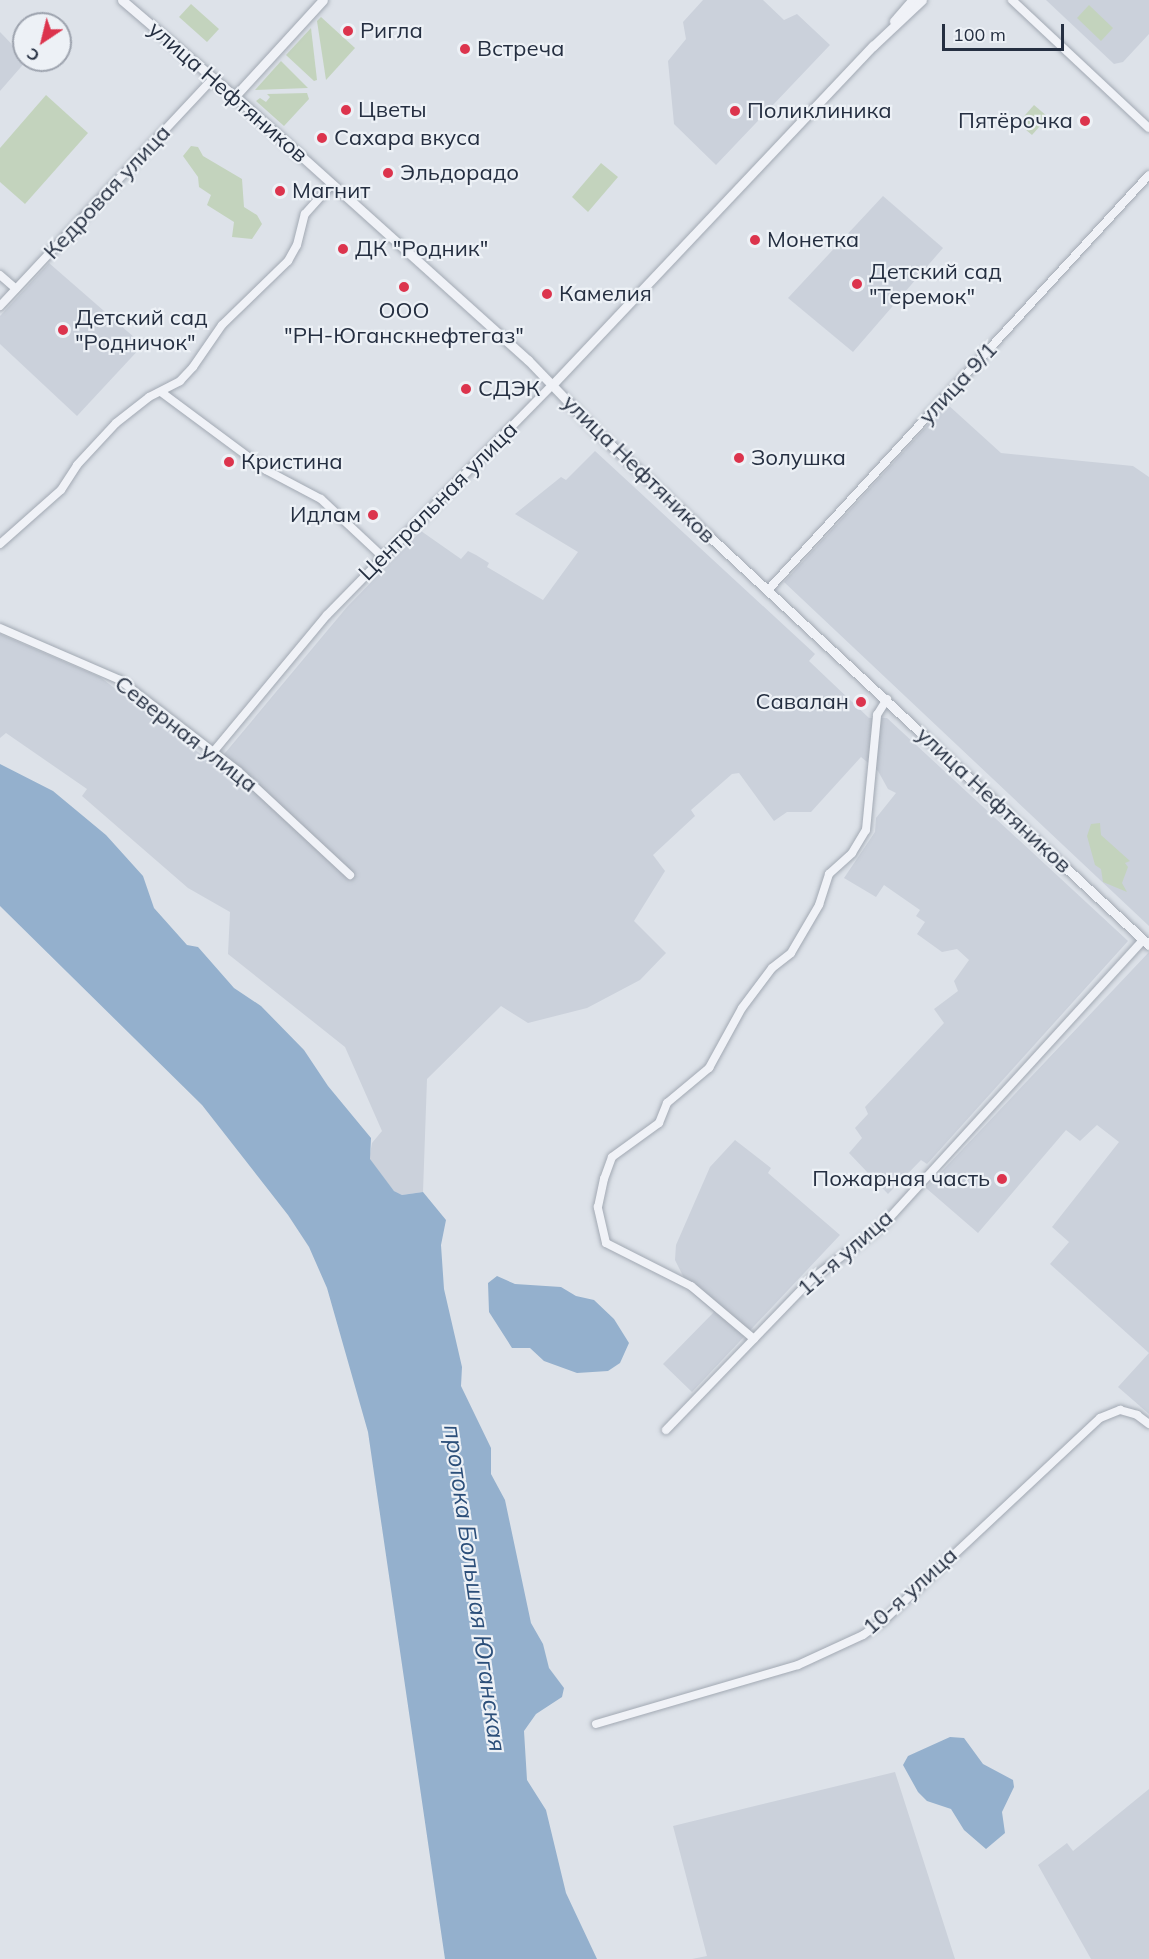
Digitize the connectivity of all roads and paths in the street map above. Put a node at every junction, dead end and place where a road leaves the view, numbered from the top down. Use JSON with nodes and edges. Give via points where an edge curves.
{"nodes":[{"id":1,"x":122,"y":0,"type":"edge"},
{"id":2,"x":323,"y":0,"type":"edge"},
{"id":3,"x":912,"y":0,"type":"edge"},
{"id":4,"x":922,"y":0,"type":"edge"},
{"id":5,"x":1012,"y":0,"type":"edge"},
{"id":6,"x":879,"y":40,"type":"junction"},
{"id":7,"x":213,"y":78,"type":"junction"},
{"id":8,"x":235,"y":96,"type":"junction"},
{"id":9,"x":1149,"y":128,"type":"edge"},
{"id":10,"x":1149,"y":175,"type":"edge"},
{"id":11,"x":332,"y":184,"type":"junction"},
{"id":12,"x":0,"y":275,"type":"edge"},
{"id":13,"x":16,"y":290,"type":"junction"},
{"id":14,"x":0,"y":306,"type":"edge"},
{"id":15,"x":552,"y":385,"type":"junction"},
{"id":16,"x":160,"y":392,"type":"junction"},
{"id":17,"x":0,"y":544,"type":"edge"},
{"id":18,"x":383,"y":557,"type":"junction"},
{"id":19,"x":768,"y":590,"type":"junction"},
{"id":20,"x":0,"y":628,"type":"edge"},
{"id":21,"x":887,"y":699,"type":"junction"},
{"id":22,"x":214,"y":751,"type":"junction"},
{"id":23,"x":350,"y":875,"type":"dead end"},
{"id":24,"x":1146,"y":943,"type":"edge"},
{"id":25,"x":754,"y":1339,"type":"junction"},
{"id":26,"x":1149,"y":1424,"type":"edge"},
{"id":27,"x":666,"y":1430,"type":"dead end"},
{"id":28,"x":596,"y":1724,"type":"dead end"}],
"edges":[{"from":1,"to":7,"type":"street","name":"улица Нефтяников"},
{"from":2,"to":8,"type":"street"},
{"from":3,"to":6,"type":"street"},
{"from":4,"to":6,"type":"street","name":"Центральная улица"},
{"from":5,"to":9,"type":"street"},
{"from":6,"to":15,"type":"street","name":"Центральная улица"},
{"from":7,"to":8,"type":"street","name":"улица Нефтяников"},
{"from":7,"to":13,"type":"street","name":"Кедровая улица"},
{"from":8,"to":11,"type":"street","name":"улица Нефтяников"},
{"from":10,"to":19,"type":"street","name":"улица 9/1"},
{"from":11,"to":15,"type":"street","name":"улица Нефтяников"},
{"from":11,"to":16,"type":"street","via":[[305,214],[297,245],[288,261],[222,325],[180,381]]},
{"from":12,"to":13,"type":"street"},
{"from":13,"to":14,"type":"street","name":"Кедровая улица"},
{"from":15,"to":18,"type":"street","name":"Центральная улица"},
{"from":15,"to":19,"type":"street","name":"улица Нефтяников","via":[[596,431]]},
{"from":16,"to":17,"type":"street","via":[[116,423],[77,465],[61,490]]},
{"from":16,"to":18,"type":"street","via":[[266,470],[321,499]]},
{"from":18,"to":22,"type":"street","name":"Центральная улица","via":[[327,615]]},
{"from":19,"to":21,"type":"street","name":"улица Нефтяников"},
{"from":20,"to":22,"type":"street","name":"Северная улица","via":[[120,680]]},
{"from":21,"to":24,"type":"street","name":"улица Нефтяников"},
{"from":21,"to":25,"type":"street","via":[[877,715],[866,830],[852,853],[829,874],[819,904],[790,953],[772,968],[742,1008],[709,1068],[667,1103],[659,1123],[612,1157],[598,1207],[606,1243],[691,1286]]},
{"from":22,"to":23,"type":"street","name":"Северная улица"},
{"from":24,"to":25,"type":"street","name":"11-я улица","via":[[882,1226],[813,1278]]},
{"from":25,"to":27,"type":"street","name":"11-я улица"},
{"from":26,"to":28,"type":"street","name":"10-я улица","via":[[1120,1410],[1101,1418],[883,1621],[863,1635],[798,1665]]}]}
